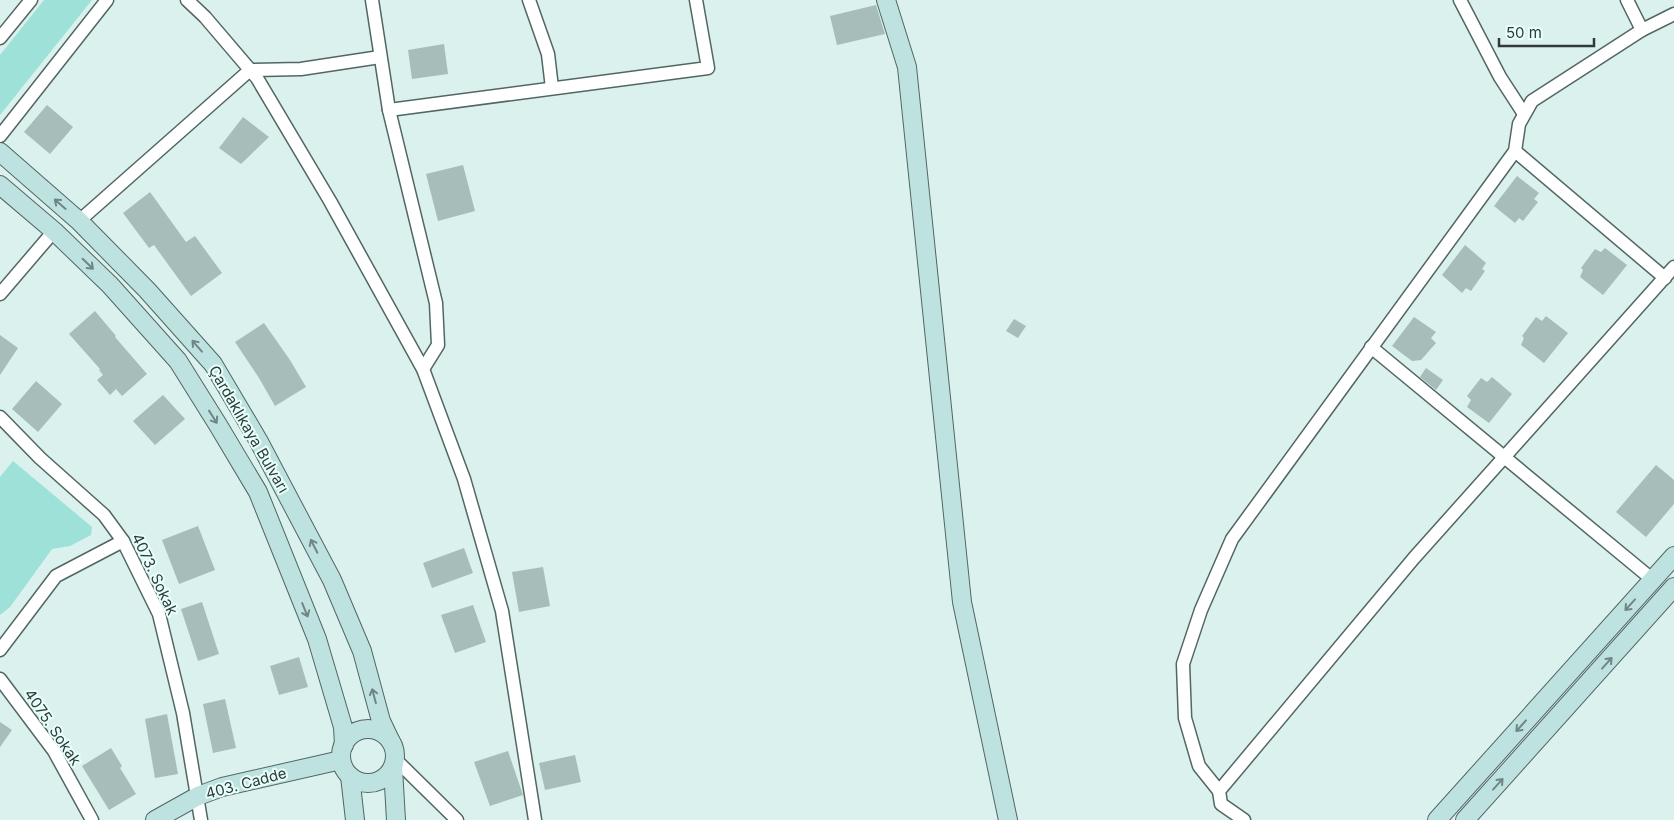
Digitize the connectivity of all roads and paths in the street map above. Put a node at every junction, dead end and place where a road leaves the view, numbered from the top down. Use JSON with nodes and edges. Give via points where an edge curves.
{"nodes":[{"id":1,"x":31,"y":0,"type":"edge"},
{"id":2,"x":108,"y":0,"type":"edge"},
{"id":3,"x":187,"y":0,"type":"edge"},
{"id":4,"x":372,"y":0,"type":"edge"},
{"id":5,"x":529,"y":0,"type":"edge"},
{"id":6,"x":696,"y":0,"type":"edge"},
{"id":7,"x":886,"y":0,"type":"edge"},
{"id":8,"x":1460,"y":0,"type":"edge"},
{"id":9,"x":1627,"y":0,"type":"edge"},
{"id":10,"x":1674,"y":14,"type":"edge"},
{"id":11,"x":1642,"y":30,"type":"junction"},
{"id":12,"x":0,"y":38,"type":"edge"},
{"id":13,"x":380,"y":57,"type":"junction"},
{"id":14,"x":250,"y":70,"type":"junction"},
{"id":15,"x":552,"y":88,"type":"junction"},
{"id":16,"x":389,"y":110,"type":"junction"},
{"id":17,"x":1524,"y":114,"type":"junction"},
{"id":18,"x":0,"y":136,"type":"edge"},
{"id":19,"x":1515,"y":151,"type":"junction"},
{"id":20,"x":0,"y":152,"type":"edge"},
{"id":21,"x":0,"y":185,"type":"edge"},
{"id":22,"x":79,"y":221,"type":"junction"},
{"id":23,"x":54,"y":231,"type":"junction"},
{"id":24,"x":1674,"y":267,"type":"edge"},
{"id":25,"x":1665,"y":278,"type":"junction"},
{"id":26,"x":0,"y":294,"type":"edge"},
{"id":27,"x":1371,"y":347,"type":"junction"},
{"id":28,"x":423,"y":369,"type":"junction"},
{"id":29,"x":0,"y":417,"type":"edge"},
{"id":30,"x":1505,"y":457,"type":"junction"},
{"id":31,"x":123,"y":540,"type":"junction"},
{"id":32,"x":1674,"y":556,"type":"edge"},
{"id":33,"x":1653,"y":580,"type":"junction"},
{"id":34,"x":1674,"y":587,"type":"edge"},
{"id":35,"x":0,"y":650,"type":"edge"},
{"id":36,"x":0,"y":679,"type":"edge"},
{"id":37,"x":391,"y":742,"type":"junction"},
{"id":38,"x":342,"y":752,"type":"junction"},
{"id":39,"x":394,"y":763,"type":"junction"},
{"id":40,"x":350,"y":776,"type":"junction"},
{"id":41,"x":1219,"y":791,"type":"junction"},
{"id":42,"x":198,"y":796,"type":"junction"},
{"id":43,"x":92,"y":820,"type":"edge"},
{"id":44,"x":155,"y":820,"type":"edge"},
{"id":45,"x":201,"y":820,"type":"edge"},
{"id":46,"x":355,"y":820,"type":"edge"},
{"id":47,"x":396,"y":820,"type":"edge"},
{"id":48,"x":457,"y":820,"type":"edge"},
{"id":49,"x":535,"y":820,"type":"edge"},
{"id":50,"x":1008,"y":820,"type":"edge"},
{"id":51,"x":1244,"y":820,"type":"edge"},
{"id":52,"x":1437,"y":820,"type":"edge"},
{"id":53,"x":1465,"y":820,"type":"edge"}],
"edges":[{"from":1,"to":12,"type":"street"},
{"from":2,"to":18,"type":"street"},
{"from":3,"to":14,"type":"street"},
{"from":4,"to":13,"type":"street"},
{"from":5,"to":15,"type":"street","via":[[548,54]]},
{"from":6,"to":15,"type":"street","via":[[708,68]]},
{"from":7,"to":50,"type":"main road","via":[[906,67],[962,602]]},
{"from":8,"to":17,"type":"street","via":[[1500,77]]},
{"from":9,"to":11,"type":"street"},
{"from":10,"to":11,"type":"street"},
{"from":11,"to":17,"type":"street","via":[[1532,101]]},
{"from":13,"to":14,"type":"street","via":[[301,69]]},
{"from":13,"to":16,"type":"street"},
{"from":14,"to":22,"type":"street"},
{"from":14,"to":28,"type":"street","via":[[335,209]]},
{"from":15,"to":16,"type":"street"},
{"from":16,"to":28,"type":"street","via":[[436,302],[438,346]]},
{"from":17,"to":19,"type":"street","via":[[1518,124]]},
{"from":19,"to":25,"type":"street"},
{"from":19,"to":27,"type":"street"},
{"from":22,"to":20,"type":"main road","name":"Çardaklıkaya Bulvarı","one_way":true},
{"from":21,"to":23,"type":"main road","name":"Çardaklıkaya Bulvarı"},
{"from":37,"to":22,"type":"main road","name":"Çardaklıkaya Bulvarı","one_way":true,"via":[[381,721],[362,651],[332,580],[258,440],[213,364]]},
{"from":23,"to":26,"type":"street"},
{"from":23,"to":38,"type":"main road","name":"Çardaklıkaya Bulvarı","one_way":true,"via":[[110,285],[178,361],[258,492],[317,639],[342,727]]},
{"from":24,"to":25,"type":"street"},
{"from":25,"to":30,"type":"street"},
{"from":27,"to":30,"type":"street"},
{"from":27,"to":41,"type":"street","via":[[1232,539],[1201,610],[1183,664],[1185,718],[1199,766]]},
{"from":28,"to":49,"type":"street","via":[[464,479],[502,611]]},
{"from":29,"to":31,"type":"street","name":"4073. Sokak","via":[[104,515]]},
{"from":30,"to":33,"type":"street"},
{"from":30,"to":41,"type":"street","via":[[1414,558]]},
{"from":31,"to":35,"type":"street","via":[[56,576]]},
{"from":31,"to":42,"type":"street","name":"4073. Sokak","via":[[159,614],[184,713]]},
{"from":32,"to":33,"type":"main road"},
{"from":33,"to":52,"type":"main road","one_way":true},
{"from":53,"to":34,"type":"main road","one_way":true},
{"from":36,"to":43,"type":"street","name":"4075. Sokak","via":[[54,751]]},
{"from":37,"to":38,"type":"main road","via":[[377,731],[360,730],[353,734]]},
{"from":37,"to":39,"type":"main road","via":[[395,750]]},
{"from":38,"to":40,"type":"main road","via":[[344,769]]},
{"from":38,"to":42,"type":"main road","name":"403. Cadde","via":[[222,786]]},
{"from":39,"to":40,"type":"main road","via":[[382,780],[373,783],[357,781]]},
{"from":39,"to":47,"type":"main road"},
{"from":39,"to":48,"type":"street"},
{"from":40,"to":46,"type":"main road"},
{"from":41,"to":51,"type":"street","via":[[1221,804]]},
{"from":42,"to":44,"type":"main road","name":"403. Cadde"},
{"from":42,"to":45,"type":"street","name":"4073. Sokak"}]}
